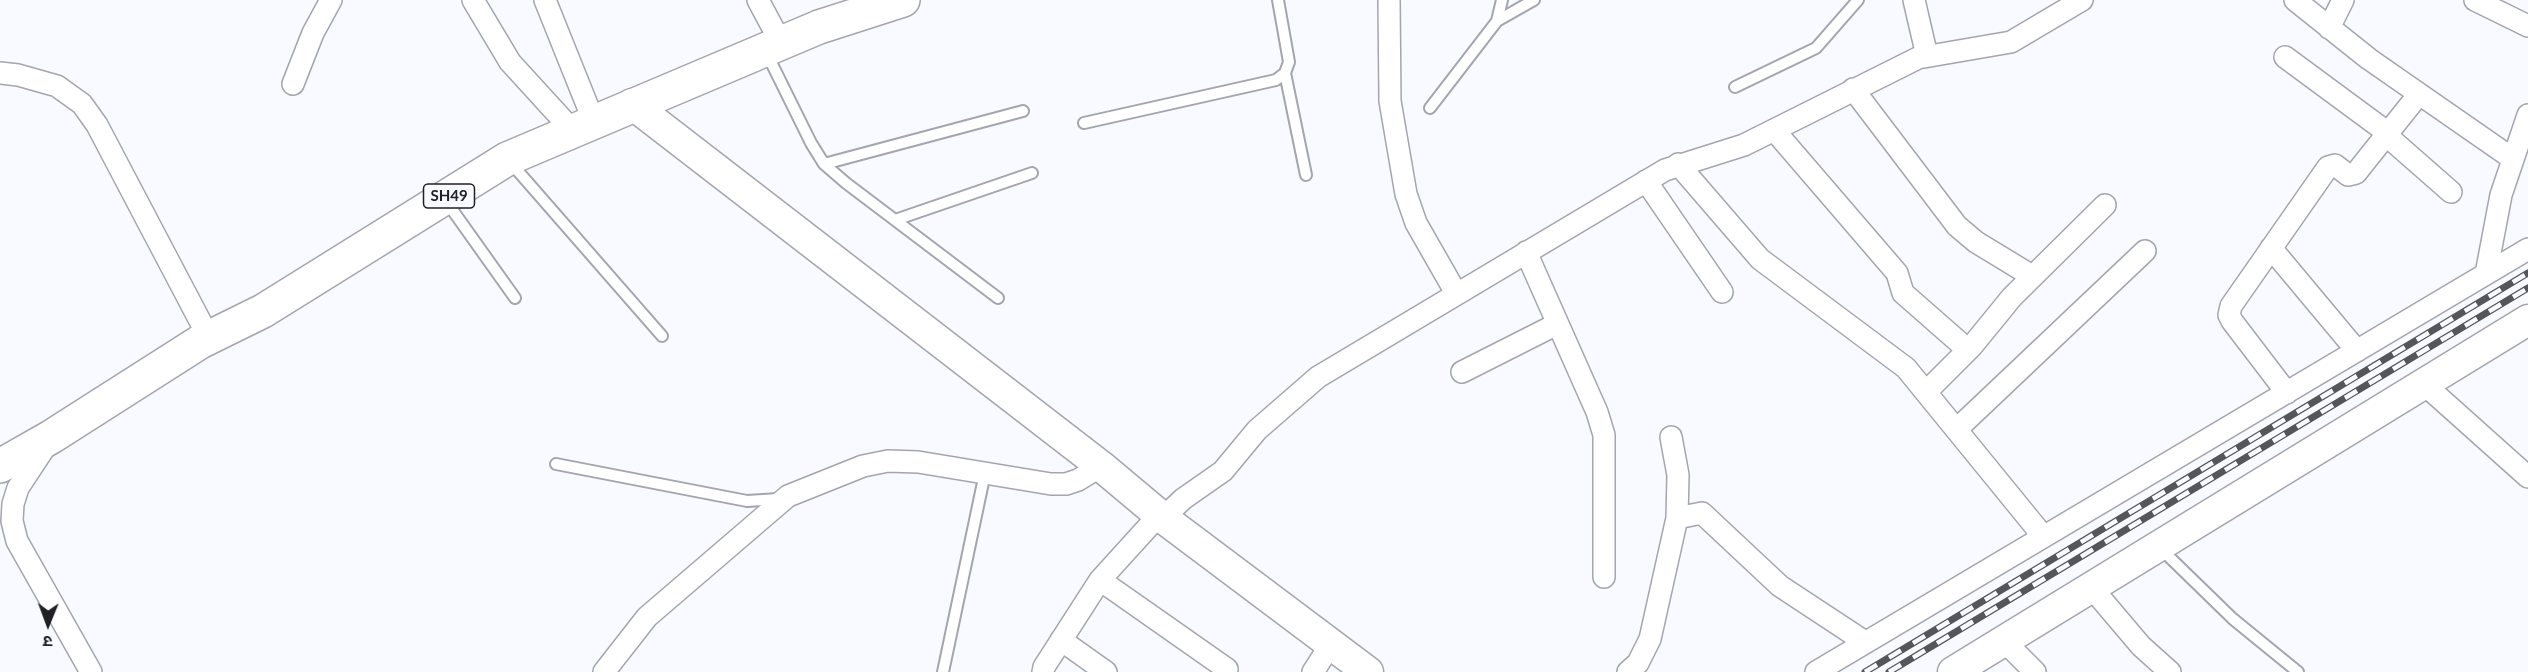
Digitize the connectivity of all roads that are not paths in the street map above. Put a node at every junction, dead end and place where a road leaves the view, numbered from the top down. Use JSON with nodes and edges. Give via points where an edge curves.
{"nodes":[{"id":1,"x":331,"y":0,"type":"edge"},
{"id":2,"x":473,"y":0,"type":"edge"},
{"id":3,"x":545,"y":0,"type":"edge"},
{"id":4,"x":758,"y":0,"type":"edge"},
{"id":5,"x":903,"y":0,"type":"edge"},
{"id":6,"x":1278,"y":0,"type":"edge"},
{"id":7,"x":1389,"y":0,"type":"edge"},
{"id":8,"x":1502,"y":0,"type":"edge"},
{"id":9,"x":1534,"y":0,"type":"edge"},
{"id":10,"x":1858,"y":0,"type":"edge"},
{"id":11,"x":1914,"y":0,"type":"edge"},
{"id":12,"x":2082,"y":0,"type":"edge"},
{"id":13,"x":2295,"y":0,"type":"edge"},
{"id":14,"x":2343,"y":0,"type":"edge"},
{"id":15,"x":2475,"y":0,"type":"edge"},
{"id":16,"x":1497,"y":21,"type":"junction"},
{"id":17,"x":2528,"y":26,"type":"edge"},
{"id":18,"x":2329,"y":28,"type":"junction"},
{"id":19,"x":773,"y":46,"type":"junction"},
{"id":20,"x":1927,"y":56,"type":"junction"},
{"id":21,"x":2285,"y":57,"type":"dead end"},
{"id":22,"x":0,"y":73,"type":"edge"},
{"id":23,"x":1285,"y":73,"type":"junction"},
{"id":24,"x":293,"y":84,"type":"dead end"},
{"id":25,"x":1735,"y":87,"type":"dead end"},
{"id":26,"x":1853,"y":89,"type":"junction"},
{"id":27,"x":2419,"y":94,"type":"junction"},
{"id":28,"x":632,"y":104,"type":"junction"},
{"id":29,"x":1430,"y":108,"type":"dead end"},
{"id":30,"x":1023,"y":111,"type":"dead end"},
{"id":31,"x":2528,"y":115,"type":"edge"},
{"id":32,"x":1084,"y":123,"type":"dead end"},
{"id":33,"x":583,"y":127,"type":"junction"},
{"id":34,"x":1774,"y":130,"type":"junction"},
{"id":35,"x":2387,"y":134,"type":"junction"},
{"id":36,"x":507,"y":159,"type":"junction"},
{"id":37,"x":2513,"y":159,"type":"junction"},
{"id":38,"x":824,"y":164,"type":"junction"},
{"id":39,"x":1678,"y":165,"type":"junction"},
{"id":40,"x":1032,"y":173,"type":"dead end"},
{"id":41,"x":1306,"y":175,"type":"dead end"},
{"id":42,"x":1646,"y":181,"type":"junction"},
{"id":43,"x":2451,"y":192,"type":"dead end"},
{"id":44,"x":444,"y":199,"type":"junction"},
{"id":45,"x":2105,"y":205,"type":"dead end"},
{"id":46,"x":895,"y":220,"type":"junction"},
{"id":47,"x":2271,"y":248,"type":"junction"},
{"id":48,"x":2528,"y":249,"type":"edge"},
{"id":49,"x":2145,"y":251,"type":"dead end"},
{"id":50,"x":1526,"y":252,"type":"junction"},
{"id":51,"x":2486,"y":274,"type":"junction"},
{"id":52,"x":2032,"y":276,"type":"junction"},
{"id":53,"x":1722,"y":292,"type":"dead end"},
{"id":54,"x":1456,"y":293,"type":"junction"},
{"id":55,"x":515,"y":298,"type":"dead end"},
{"id":56,"x":998,"y":298,"type":"dead end"},
{"id":57,"x":2528,"y":320,"type":"edge"},
{"id":58,"x":1557,"y":324,"type":"junction"},
{"id":59,"x":662,"y":336,"type":"dead end"},
{"id":60,"x":209,"y":338,"type":"junction"},
{"id":61,"x":1968,"y":350,"type":"junction"},
{"id":62,"x":2357,"y":351,"type":"junction"},
{"id":63,"x":1462,"y":372,"type":"dead end"},
{"id":64,"x":2424,"y":384,"type":"junction"},
{"id":65,"x":1926,"y":391,"type":"junction"},
{"id":66,"x":2287,"y":393,"type":"junction"},
{"id":67,"x":1957,"y":429,"type":"junction"},
{"id":68,"x":1671,"y":437,"type":"dead end"},
{"id":69,"x":25,"y":451,"type":"edge"},
{"id":70,"x":556,"y":464,"type":"dead end"},
{"id":71,"x":1101,"y":466,"type":"junction"},
{"id":72,"x":985,"y":473,"type":"junction"},
{"id":73,"x":2528,"y":477,"type":"edge"},
{"id":74,"x":788,"y":496,"type":"junction"},
{"id":75,"x":1161,"y":516,"type":"junction"},
{"id":76,"x":1677,"y":518,"type":"junction"},
{"id":77,"x":2043,"y":536,"type":"junction"},
{"id":78,"x":2159,"y":546,"type":"junction"},
{"id":79,"x":1604,"y":577,"type":"dead end"},
{"id":80,"x":1100,"y":580,"type":"junction"},
{"id":81,"x":2091,"y":587,"type":"junction"},
{"id":82,"x":1061,"y":640,"type":"junction"},
{"id":83,"x":2004,"y":641,"type":"junction"},
{"id":84,"x":1865,"y":642,"type":"junction"},
{"id":85,"x":1331,"y":644,"type":"junction"},
{"id":86,"x":1227,"y":669,"type":"dead end"},
{"id":87,"x":91,"y":672,"type":"edge"},
{"id":88,"x":604,"y":672,"type":"edge"},
{"id":89,"x":943,"y":672,"type":"edge"},
{"id":90,"x":1043,"y":672,"type":"edge"},
{"id":91,"x":1106,"y":672,"type":"edge"},
{"id":92,"x":1312,"y":672,"type":"edge"},
{"id":93,"x":1368,"y":672,"type":"edge"},
{"id":94,"x":1628,"y":672,"type":"edge"},
{"id":95,"x":1816,"y":672,"type":"edge"},
{"id":96,"x":1953,"y":672,"type":"edge"},
{"id":97,"x":2035,"y":672,"type":"edge"},
{"id":98,"x":2170,"y":672,"type":"edge"},
{"id":99,"x":2298,"y":672,"type":"edge"}],
"edges":[{"from":1,"to":24,"type":"street"},
{"from":2,"to":33,"type":"street","via":[[510,62]]},
{"from":3,"to":33,"type":"street"},
{"from":4,"to":19,"type":"street"},
{"from":5,"to":19,"type":"main road","number":"SH49"},
{"from":6,"to":23,"type":"lane","via":[[1289,62]]},
{"from":7,"to":54,"type":"street","via":[[1390,101],[1406,194],[1416,223]]},
{"from":8,"to":16,"type":"lane"},
{"from":9,"to":16,"type":"lane"},
{"from":10,"to":25,"type":"lane","via":[[1816,48]]},
{"from":11,"to":20,"type":"street"},
{"from":12,"to":20,"type":"street","via":[[2011,42]]},
{"from":13,"to":18,"type":"street"},
{"from":14,"to":18,"type":"street"},
{"from":15,"to":17,"type":"street"},
{"from":16,"to":29,"type":"lane"},
{"from":18,"to":27,"type":"street"},
{"from":19,"to":28,"type":"main road","number":"SH49"},
{"from":19,"to":38,"type":"lane","via":[[811,142]]},
{"from":20,"to":26,"type":"street"},
{"from":21,"to":35,"type":"street"},
{"from":22,"to":60,"type":"street","via":[[57,86],[82,104],[97,125]]},
{"from":23,"to":32,"type":"lane","via":[[1276,80]]},
{"from":23,"to":41,"type":"lane"},
{"from":26,"to":34,"type":"street"},
{"from":26,"to":52,"type":"street","via":[[1957,226]]},
{"from":27,"to":35,"type":"street"},
{"from":27,"to":37,"type":"street"},
{"from":28,"to":33,"type":"main road","number":"SH49"},
{"from":28,"to":71,"type":"street"},
{"from":30,"to":38,"type":"lane"},
{"from":31,"to":37,"type":"street"},
{"from":33,"to":36,"type":"main road","number":"SH49"},
{"from":34,"to":39,"type":"street","via":[[1726,152]]},
{"from":34,"to":61,"type":"street","via":[[1897,273],[1903,293]]},
{"from":35,"to":43,"type":"street"},
{"from":35,"to":47,"type":"street","via":[[2356,173],[2348,175],[2335,165],[2328,167]]},
{"from":36,"to":44,"type":"main road","number":"SH49"},
{"from":36,"to":59,"type":"lane"},
{"from":37,"to":51,"type":"street","via":[[2501,195]]},
{"from":38,"to":46,"type":"lane"},
{"from":39,"to":42,"type":"street"},
{"from":39,"to":65,"type":"street","via":[[1761,259],[1884,349]]},
{"from":40,"to":46,"type":"lane"},
{"from":42,"to":50,"type":"street"},
{"from":42,"to":53,"type":"street"},
{"from":44,"to":55,"type":"lane"},
{"from":44,"to":60,"type":"main road","number":"SH49","via":[[263,311]]},
{"from":45,"to":52,"type":"street"},
{"from":46,"to":56,"type":"lane"},
{"from":47,"to":62,"type":"street"},
{"from":47,"to":66,"type":"street","via":[[2231,306],[2229,315]]},
{"from":48,"to":51,"type":"street"},
{"from":49,"to":67,"type":"street"},
{"from":50,"to":54,"type":"street"},
{"from":50,"to":58,"type":"street"},
{"from":51,"to":62,"type":"street"},
{"from":52,"to":61,"type":"street"},
{"from":54,"to":75,"type":"street","via":[[1318,377],[1257,430],[1223,471]]},
{"from":57,"to":64,"type":"street"},
{"from":58,"to":63,"type":"street"},
{"from":58,"to":79,"type":"street","via":[[1604,435]]},
{"from":60,"to":69,"type":"main road","number":"SH49"},
{"from":61,"to":65,"type":"street"},
{"from":62,"to":66,"type":"street"},
{"from":64,"to":73,"type":"street"},
{"from":64,"to":78,"type":"street"},
{"from":65,"to":67,"type":"street"},
{"from":66,"to":77,"type":"street"},
{"from":67,"to":77,"type":"street"},
{"from":68,"to":76,"type":"street","via":[[1678,475]]},
{"from":69,"to":87,"type":"street","via":[[12,504],[17,541]]},
{"from":70,"to":74,"type":"lane","via":[[747,501]]},
{"from":71,"to":72,"type":"street","via":[[1066,484]]},
{"from":71,"to":75,"type":"street"},
{"from":72,"to":74,"type":"street","via":[[888,461],[863,466]]},
{"from":72,"to":89,"type":"lane"},
{"from":74,"to":88,"type":"street","via":[[647,617]]},
{"from":75,"to":80,"type":"street"},
{"from":75,"to":85,"type":"street"},
{"from":76,"to":84,"type":"street","via":[[1702,513],[1780,586]]},
{"from":76,"to":94,"type":"street","via":[[1650,639],[1638,663]]},
{"from":77,"to":84,"type":"street"},
{"from":78,"to":81,"type":"street"},
{"from":78,"to":99,"type":"lane","via":[[2233,619]]},
{"from":80,"to":82,"type":"street"},
{"from":80,"to":86,"type":"street"},
{"from":81,"to":83,"type":"street"},
{"from":81,"to":98,"type":"street","via":[[2141,646]]},
{"from":82,"to":90,"type":"street"},
{"from":82,"to":91,"type":"street"},
{"from":83,"to":96,"type":"street"},
{"from":83,"to":97,"type":"street"},
{"from":84,"to":95,"type":"street"},
{"from":85,"to":92,"type":"street"},
{"from":85,"to":93,"type":"street"}]}
